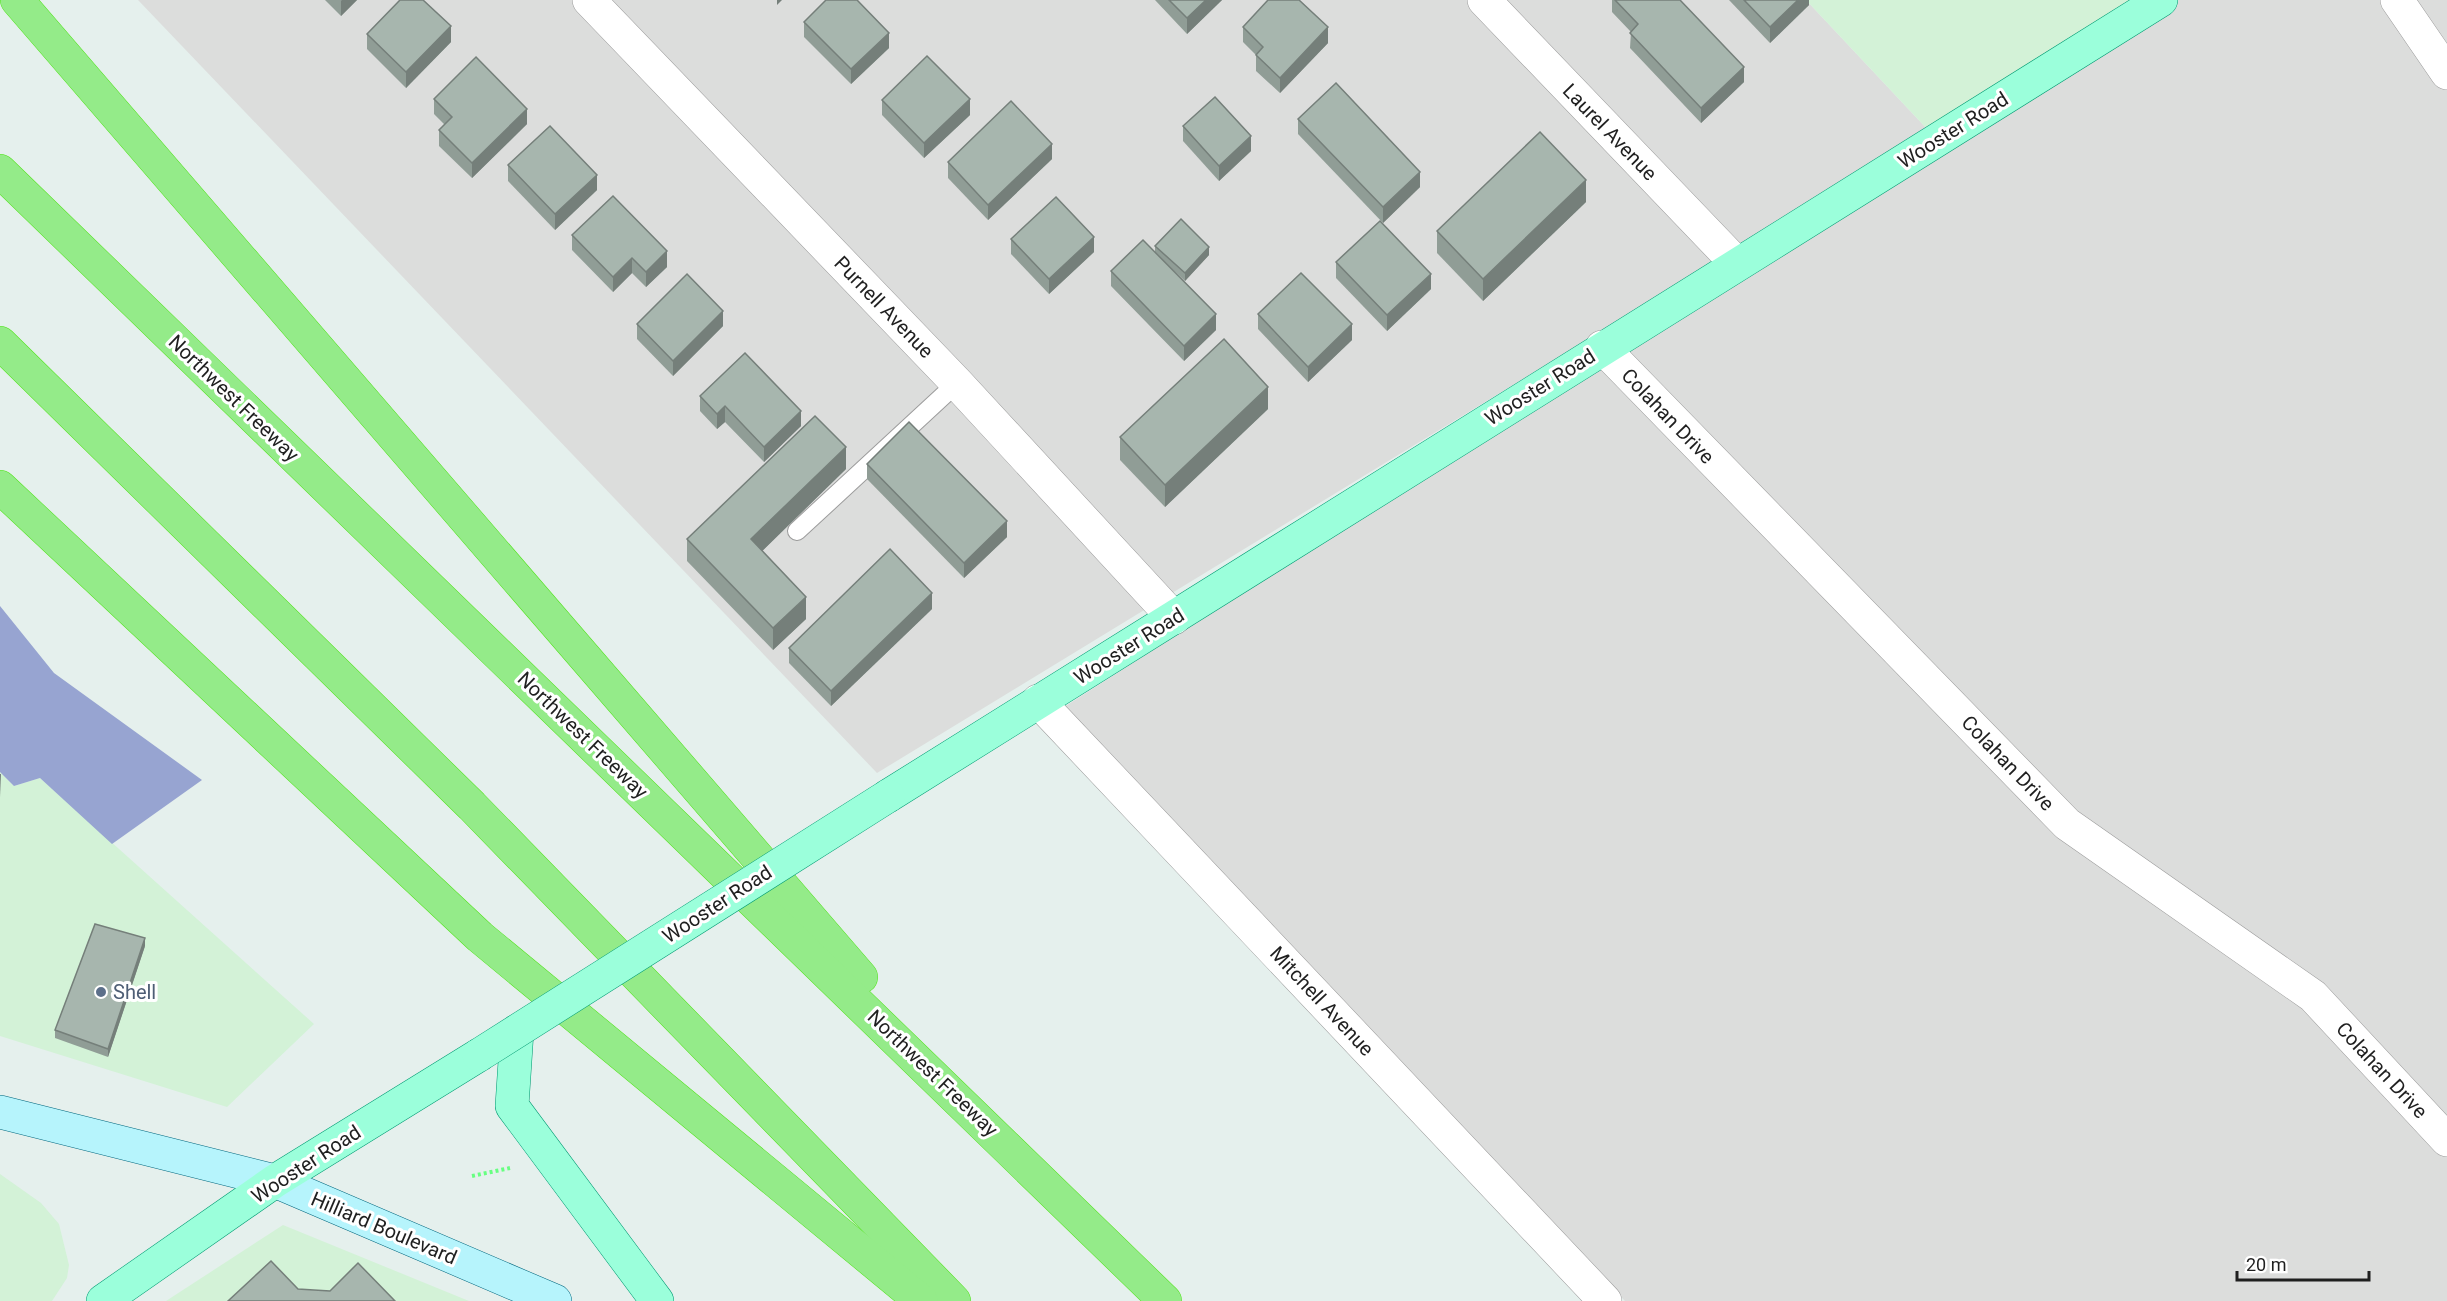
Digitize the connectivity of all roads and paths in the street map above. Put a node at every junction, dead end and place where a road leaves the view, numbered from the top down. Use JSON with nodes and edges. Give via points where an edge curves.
{"nodes":[{"id":1,"x":17,"y":0,"type":"edge"},
{"id":2,"x":589,"y":0,"type":"edge"},
{"id":3,"x":1484,"y":0,"type":"edge"},
{"id":4,"x":2161,"y":0,"type":"edge"},
{"id":5,"x":2397,"y":0,"type":"edge"},
{"id":6,"x":2447,"y":73,"type":"edge"},
{"id":7,"x":0,"y":171,"type":"edge"},
{"id":8,"x":1737,"y":264,"type":"junction"},
{"id":9,"x":0,"y":343,"type":"edge"},
{"id":10,"x":1602,"y":347,"type":"junction"},
{"id":11,"x":957,"y":383,"type":"junction"},
{"id":12,"x":0,"y":487,"type":"edge"},
{"id":13,"x":797,"y":531,"type":"dead end"},
{"id":14,"x":1174,"y":618,"type":"junction"},
{"id":15,"x":1038,"y":701,"type":"junction"},
{"id":16,"x":517,"y":1031,"type":"junction"},
{"id":17,"x":0,"y":1112,"type":"edge"},
{"id":18,"x":1001,"y":1140,"type":"junction"},
{"id":19,"x":2447,"y":1140,"type":"edge"},
{"id":20,"x":517,"y":1167,"type":"dead end"},
{"id":21,"x":472,"y":1176,"type":"dead end"},
{"id":22,"x":275,"y":1181,"type":"junction"},
{"id":23,"x":103,"y":1301,"type":"edge"},
{"id":24,"x":555,"y":1301,"type":"edge"},
{"id":25,"x":657,"y":1301,"type":"edge"},
{"id":26,"x":921,"y":1301,"type":"edge"},
{"id":27,"x":954,"y":1301,"type":"edge"},
{"id":28,"x":1165,"y":1301,"type":"edge"},
{"id":29,"x":1605,"y":1301,"type":"edge"}],
"edges":[{"from":1,"to":18,"type":"highway"},
{"from":2,"to":11,"type":"street","name":"Purnell Avenue"},
{"from":3,"to":8,"type":"street","name":"Laurel Avenue"},
{"from":4,"to":8,"type":"main road","name":"Wooster Road"},
{"from":5,"to":6,"type":"street"},
{"from":7,"to":18,"type":"highway","name":"Northwest Freeway"},
{"from":8,"to":10,"type":"main road","name":"Wooster Road"},
{"from":9,"to":27,"type":"highway","via":[[472,806]]},
{"from":10,"to":14,"type":"main road","name":"Wooster Road"},
{"from":10,"to":19,"type":"street","name":"Colahan Drive","via":[[2067,824],[2313,996]]},
{"from":11,"to":13,"type":"lane"},
{"from":11,"to":14,"type":"street","name":"Purnell Avenue"},
{"from":12,"to":26,"type":"highway","via":[[480,937]]},
{"from":14,"to":15,"type":"main road","name":"Wooster Road"},
{"from":15,"to":16,"type":"main road","name":"Wooster Road","bridge":true},
{"from":15,"to":29,"type":"street","name":"Mitchell Avenue"},
{"from":16,"to":22,"type":"main road","name":"Wooster Road","bridge":true},
{"from":16,"to":25,"type":"main road","via":[[512,1106]]},
{"from":17,"to":22,"type":"main road","name":"Hilliard Boulevard"},
{"from":18,"to":28,"type":"highway","name":"Northwest Freeway"},
{"from":20,"to":21,"type":"path"},
{"from":22,"to":23,"type":"main road","name":"Wooster Road"},
{"from":22,"to":24,"type":"main road","name":"Hilliard Boulevard"}]}
